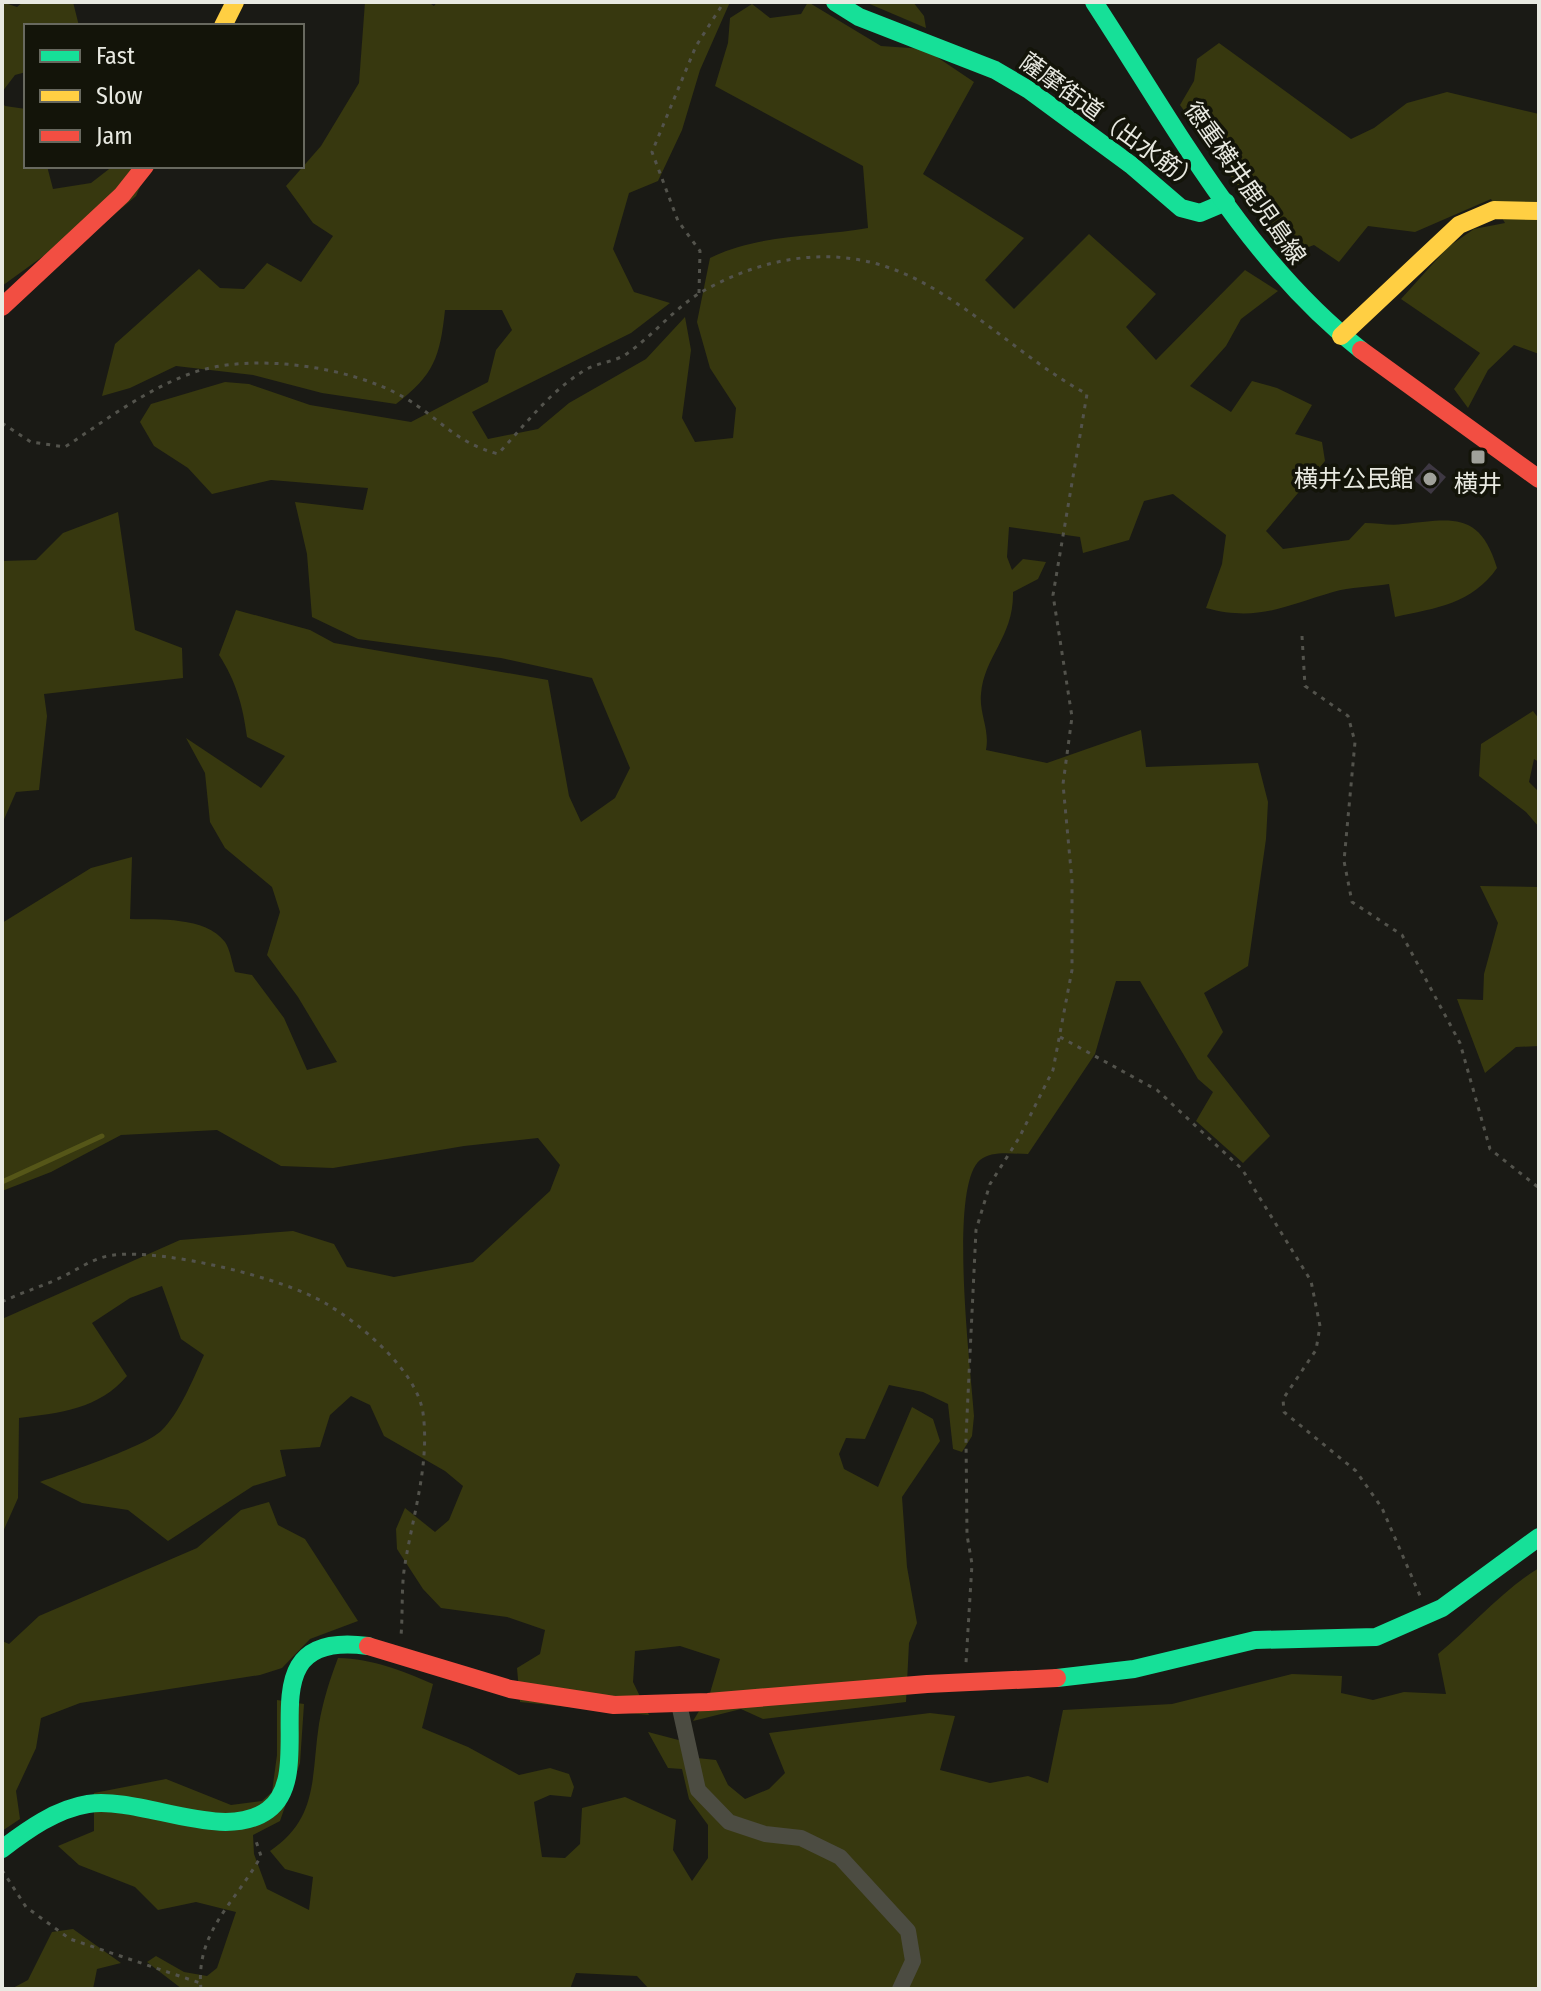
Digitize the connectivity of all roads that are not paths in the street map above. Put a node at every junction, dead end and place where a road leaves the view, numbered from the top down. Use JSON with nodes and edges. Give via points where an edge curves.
{"nodes":[{"id":1,"x":235,"y":2,"type":"edge"},
{"id":2,"x":835,"y":2,"type":"edge"},
{"id":3,"x":1094,"y":2,"type":"edge"},
{"id":4,"x":224,"y":24,"type":"edge"},
{"id":5,"x":143,"y":168,"type":"edge"},
{"id":6,"x":1226,"y":202,"type":"junction"},
{"id":7,"x":1539,"y":211,"type":"edge"},
{"id":8,"x":2,"y":307,"type":"edge"},
{"id":9,"x":1341,"y":336,"type":"junction"},
{"id":10,"x":1539,"y":479,"type":"edge"},
{"id":11,"x":1539,"y":1537,"type":"edge"},
{"id":12,"x":679,"y":1704,"type":"junction"},
{"id":13,"x":2,"y":1849,"type":"edge"},
{"id":14,"x":900,"y":1989,"type":"edge"}],
"edges":[{"from":1,"to":4,"type":"street"},
{"from":2,"to":6,"type":"street","name":"薩摩街道（出水筋）","via":[[859,17],[995,70],[1029,90],[1181,208],[1200,213]]},
{"from":3,"to":6,"type":"street","name":"徳重横井鹿児島線"},
{"from":5,"to":8,"type":"street","via":[[122,195]]},
{"from":6,"to":9,"type":"street","name":"徳重横井鹿児島線","via":[[1280,278]]},
{"from":7,"to":9,"type":"street","via":[[1494,210],[1459,225]]},
{"from":9,"to":10,"type":"street","name":"徳重横井鹿児島線"},
{"from":11,"to":12,"type":"street","via":[[1429,1616],[1376,1637],[1242,1643],[1135,1669]]},
{"from":12,"to":13,"type":"street","via":[[585,1704],[400,1656],[332,1644],[307,1659],[296,1673],[287,1760],[280,1798],[272,1809],[230,1823],[131,1803],[91,1804],[56,1814]]},
{"from":12,"to":14,"type":"street","via":[[698,1790],[729,1822],[801,1838],[840,1857],[908,1931],[913,1961]]}]}
